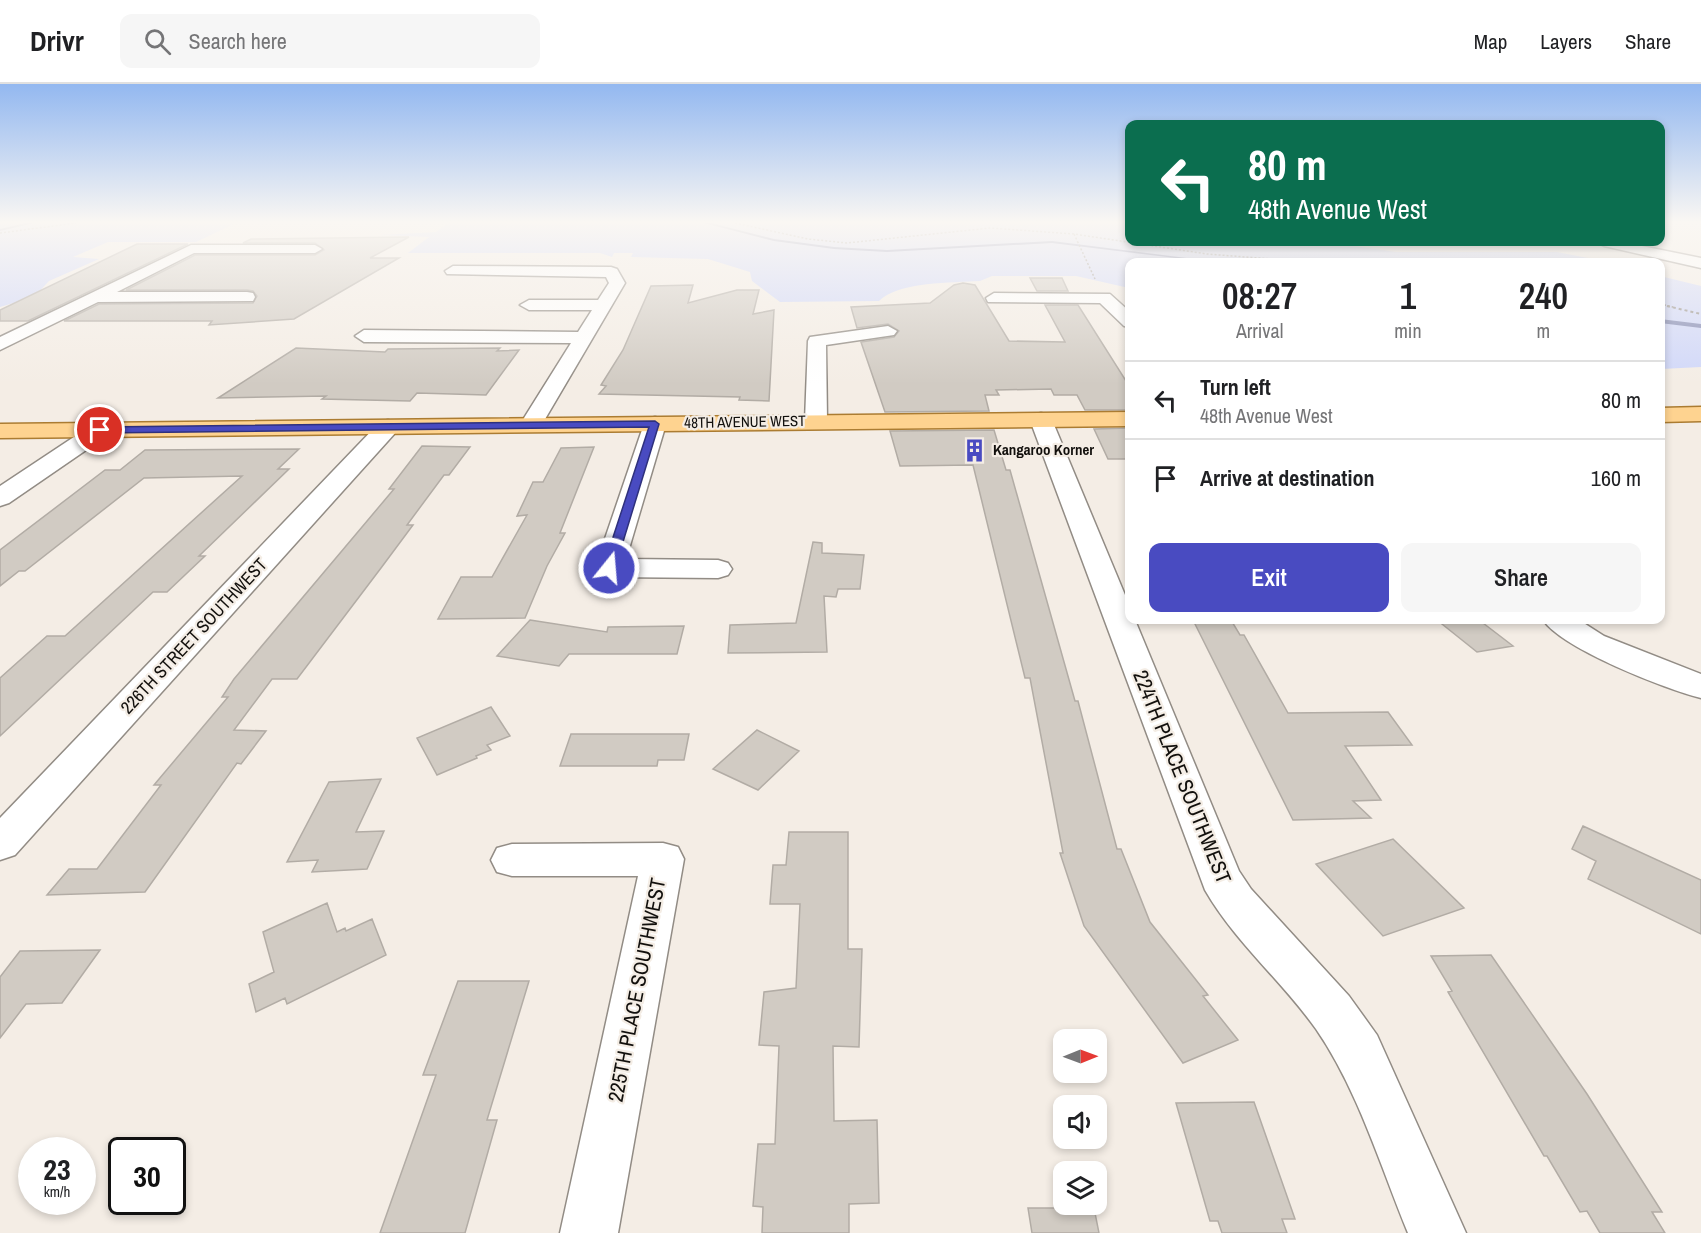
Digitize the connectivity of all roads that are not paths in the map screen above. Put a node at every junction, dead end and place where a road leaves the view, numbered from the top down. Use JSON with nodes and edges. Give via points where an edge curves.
{"nodes":[{"id":1,"x":134,"y":277,"type":"edge"},
{"id":2,"x":614,"y":277,"type":"edge"},
{"id":3,"x":546,"y":286,"type":"dead end"},
{"id":4,"x":615,"y":286,"type":"junction"},
{"id":5,"x":92,"y":297,"type":"junction"},
{"id":6,"x":247,"y":297,"type":"dead end"},
{"id":7,"x":994,"y":298,"type":"dead end"},
{"id":8,"x":529,"y":305,"type":"dead end"},
{"id":9,"x":604,"y":305,"type":"junction"},
{"id":10,"x":1125,"y":317,"type":"edge"},
{"id":11,"x":888,"y":331,"type":"dead end"},
{"id":12,"x":364,"y":336,"type":"dead end"},
{"id":13,"x":584,"y":338,"type":"junction"},
{"id":14,"x":0,"y":344,"type":"edge"},
{"id":15,"x":1701,"y":414,"type":"edge"},
{"id":16,"x":1665,"y":415,"type":"edge"},
{"id":17,"x":1125,"y":419,"type":"edge"},
{"id":18,"x":1041,"y":420,"type":"junction"},
{"id":19,"x":816,"y":421,"type":"junction"},
{"id":20,"x":655,"y":424,"type":"junction"},
{"id":21,"x":530,"y":426,"type":"junction"},
{"id":22,"x":388,"y":427,"type":"junction"},
{"id":23,"x":100,"y":430,"type":"junction"},
{"id":24,"x":0,"y":431,"type":"edge"},
{"id":25,"x":0,"y":498,"type":"edge"},
{"id":26,"x":718,"y":569,"type":"dead end"},
{"id":27,"x":1565,"y":624,"type":"edge"},
{"id":28,"x":1701,"y":687,"type":"edge"},
{"id":29,"x":0,"y":844,"type":"edge"},
{"id":30,"x":512,"y":860,"type":"dead end"},
{"id":31,"x":589,"y":1233,"type":"edge"},
{"id":32,"x":1437,"y":1233,"type":"edge"}],
"edges":[{"from":1,"to":5,"type":"street"},
{"from":2,"to":4,"type":"street"},
{"from":3,"to":4,"type":"street"},
{"from":4,"to":9,"type":"street"},
{"from":5,"to":6,"type":"street"},
{"from":5,"to":14,"type":"street"},
{"from":7,"to":10,"type":"street","via":[[1104,298]]},
{"from":8,"to":9,"type":"street"},
{"from":9,"to":13,"type":"street"},
{"from":11,"to":19,"type":"street","via":[[817,341]]},
{"from":12,"to":13,"type":"street"},
{"from":13,"to":21,"type":"street"},
{"from":15,"to":16,"type":"main road"},
{"from":17,"to":18,"type":"main road","name":"48TH AVENUE WEST"},
{"from":18,"to":19,"type":"main road","name":"48TH AVENUE WEST"},
{"from":18,"to":32,"type":"street","name":"224TH PLACE SOUTHWEST","via":[[1220,878],[1235,902],[1332,1012],[1359,1052]]},
{"from":19,"to":20,"type":"main road","name":"48TH AVENUE WEST"},
{"from":20,"to":21,"type":"main road","name":"48TH AVENUE WEST"},
{"from":20,"to":26,"type":"street","via":[[609,568]]},
{"from":21,"to":22,"type":"main road","name":"48TH AVENUE WEST"},
{"from":22,"to":23,"type":"main road","name":"48TH AVENUE WEST"},
{"from":22,"to":29,"type":"street","name":"226TH STREET SOUTHWEST"},
{"from":23,"to":24,"type":"main road","name":"48TH AVENUE WEST"},
{"from":23,"to":25,"type":"street"},
{"from":27,"to":28,"type":"street","via":[[1593,643]]},
{"from":30,"to":31,"type":"street","name":"225TH PLACE SOUTHWEST","via":[[663,859]]}]}
